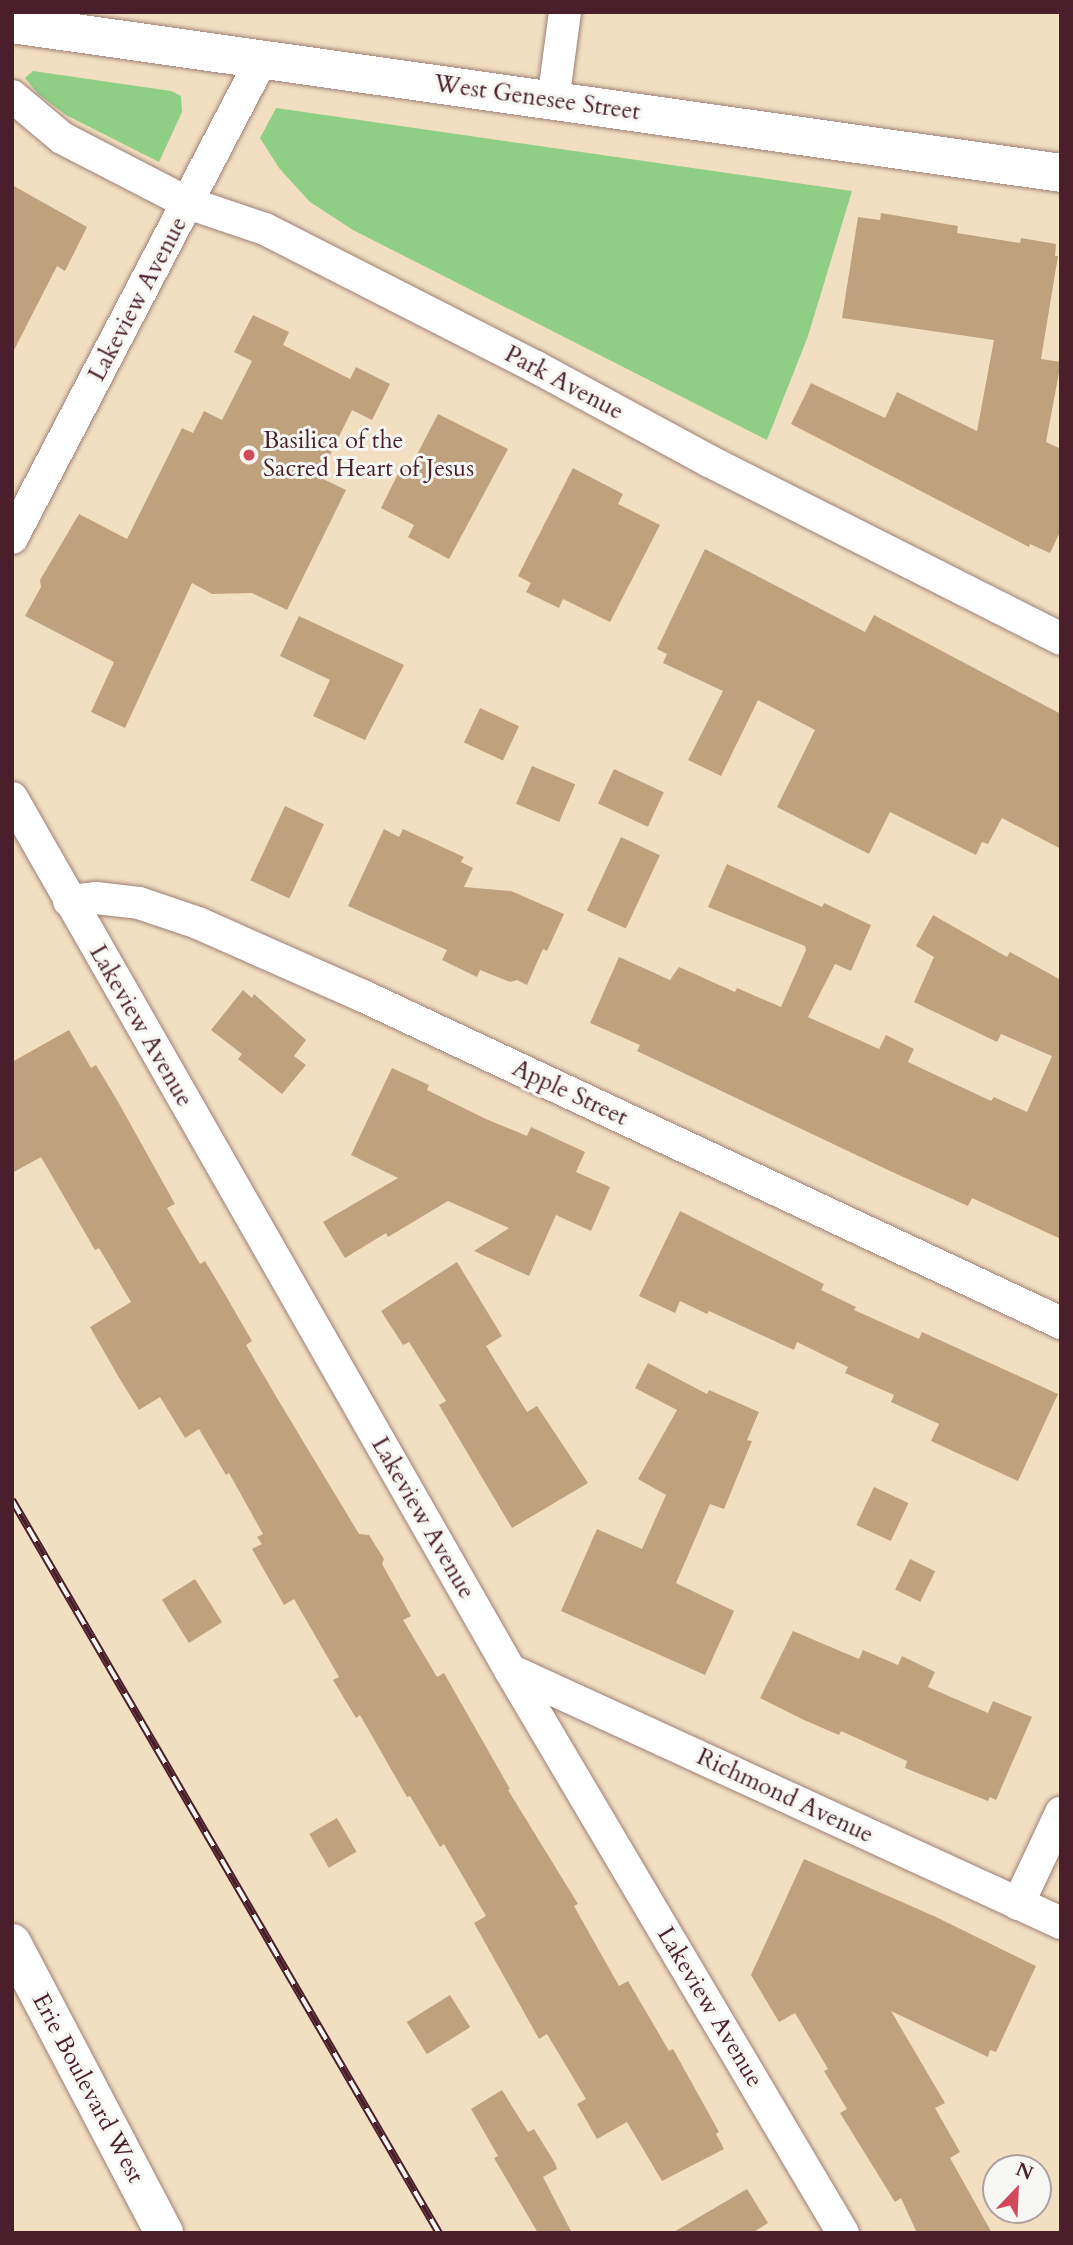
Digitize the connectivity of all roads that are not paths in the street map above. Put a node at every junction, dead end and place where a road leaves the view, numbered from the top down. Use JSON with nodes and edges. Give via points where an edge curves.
{"nodes":[{"id":1,"x":565,"y":12,"type":"edge"},
{"id":2,"x":12,"y":24,"type":"edge"},
{"id":3,"x":262,"y":59,"type":"junction"},
{"id":4,"x":12,"y":96,"type":"edge"},
{"id":5,"x":552,"y":101,"type":"junction"},
{"id":6,"x":12,"y":114,"type":"edge"},
{"id":7,"x":62,"y":138,"type":"junction"},
{"id":8,"x":1061,"y":173,"type":"edge"},
{"id":9,"x":188,"y":203,"type":"junction"},
{"id":10,"x":12,"y":538,"type":"edge"},
{"id":11,"x":1061,"y":639,"type":"edge"},
{"id":12,"x":12,"y":799,"type":"edge"},
{"id":13,"x":69,"y":901,"type":"junction"},
{"id":14,"x":1061,"y":1323,"type":"edge"},
{"id":15,"x":510,"y":1670,"type":"junction"},
{"id":16,"x":1061,"y":1813,"type":"edge"},
{"id":17,"x":1018,"y":1904,"type":"junction"},
{"id":18,"x":1061,"y":1923,"type":"edge"},
{"id":19,"x":12,"y":1944,"type":"edge"},
{"id":20,"x":164,"y":2233,"type":"edge"},
{"id":21,"x":843,"y":2233,"type":"edge"}],
"edges":[{"from":1,"to":5,"type":"street"},
{"from":2,"to":3,"type":"main road","name":"West Genesee Street"},
{"from":3,"to":5,"type":"main road","name":"West Genesee Street"},
{"from":3,"to":9,"type":"street","name":"Lakeview Avenue"},
{"from":4,"to":7,"type":"street","name":"Park Avenue"},
{"from":5,"to":8,"type":"main road","name":"West Genesee Street"},
{"from":6,"to":7,"type":"street","name":"Park Avenue"},
{"from":7,"to":9,"type":"street","name":"Park Avenue"},
{"from":9,"to":10,"type":"street","name":"Lakeview Avenue"},
{"from":9,"to":11,"type":"street","name":"Park Avenue","via":[[265,229]]},
{"from":12,"to":13,"type":"street","name":"Lakeview Avenue"},
{"from":13,"to":14,"type":"street","name":"Apple Street","via":[[96,898],[139,903],[198,923]]},
{"from":13,"to":15,"type":"street","name":"Lakeview Avenue"},
{"from":15,"to":17,"type":"street","name":"Richmond Avenue"},
{"from":15,"to":21,"type":"street","name":"Lakeview Avenue"},
{"from":16,"to":17,"type":"street"},
{"from":17,"to":18,"type":"street","name":"Richmond Avenue"},
{"from":19,"to":20,"type":"main road","name":"Erie Boulevard West"}]}
